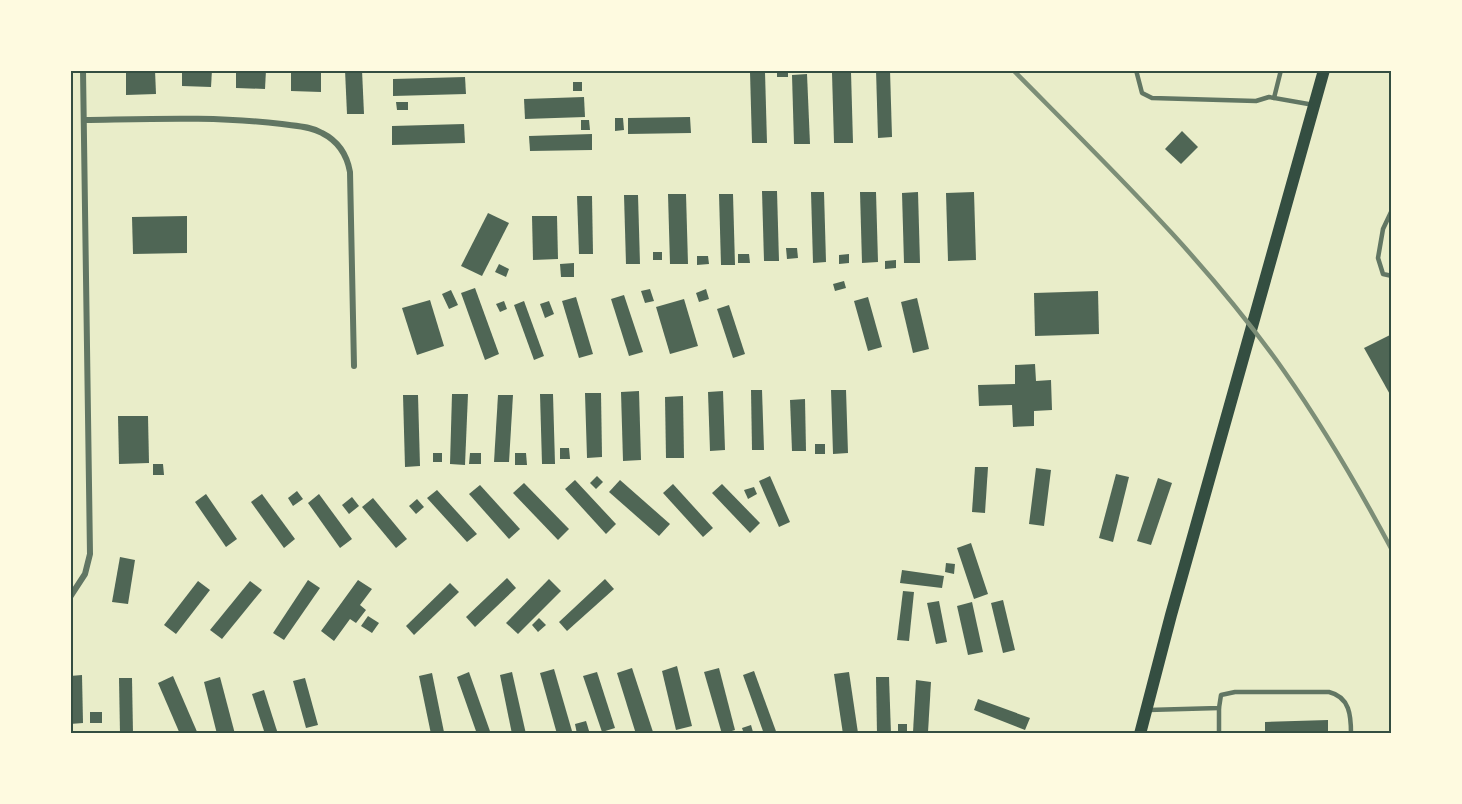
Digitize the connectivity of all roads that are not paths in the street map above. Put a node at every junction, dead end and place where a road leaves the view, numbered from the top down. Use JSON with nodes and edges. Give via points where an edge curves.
{"nodes":[{"id":1,"x":83,"y":70,"type":"edge"},
{"id":2,"x":1136,"y":70,"type":"edge"},
{"id":3,"x":1281,"y":70,"type":"edge"},
{"id":4,"x":1324,"y":70,"type":"edge"},
{"id":5,"x":1274,"y":98,"type":"junction"},
{"id":6,"x":1314,"y":105,"type":"junction"},
{"id":7,"x":84,"y":120,"type":"junction"},
{"id":8,"x":1392,"y":210,"type":"edge"},
{"id":9,"x":1392,"y":276,"type":"edge"},
{"id":10,"x":354,"y":366,"type":"dead end"},
{"id":11,"x":70,"y":597,"type":"edge"},
{"id":12,"x":1219,"y":708,"type":"junction"},
{"id":13,"x":1145,"y":710,"type":"junction"},
{"id":14,"x":1140,"y":734,"type":"edge"},
{"id":15,"x":1219,"y":734,"type":"edge"},
{"id":16,"x":1351,"y":734,"type":"edge"}],
"edges":[{"from":1,"to":7,"type":"street"},
{"from":2,"to":5,"type":"lane","via":[[1142,93],[1152,98]]},
{"from":3,"to":5,"type":"lane"},
{"from":4,"to":6,"type":"main road"},
{"from":5,"to":6,"type":"lane"},
{"from":6,"to":13,"type":"main road"},
{"from":7,"to":10,"type":"street","via":[[197,118],[268,122],[310,128],[335,141],[347,158],[350,172]]},
{"from":7,"to":11,"type":"street","via":[[90,554],[85,574]]},
{"from":8,"to":9,"type":"lane","via":[[1383,229],[1378,258],[1383,274]]},
{"from":12,"to":13,"type":"lane"},
{"from":12,"to":15,"type":"lane"},
{"from":12,"to":16,"type":"lane","via":[[1221,695],[1235,692],[1329,692],[1347,705]]},
{"from":13,"to":14,"type":"main road"}]}
